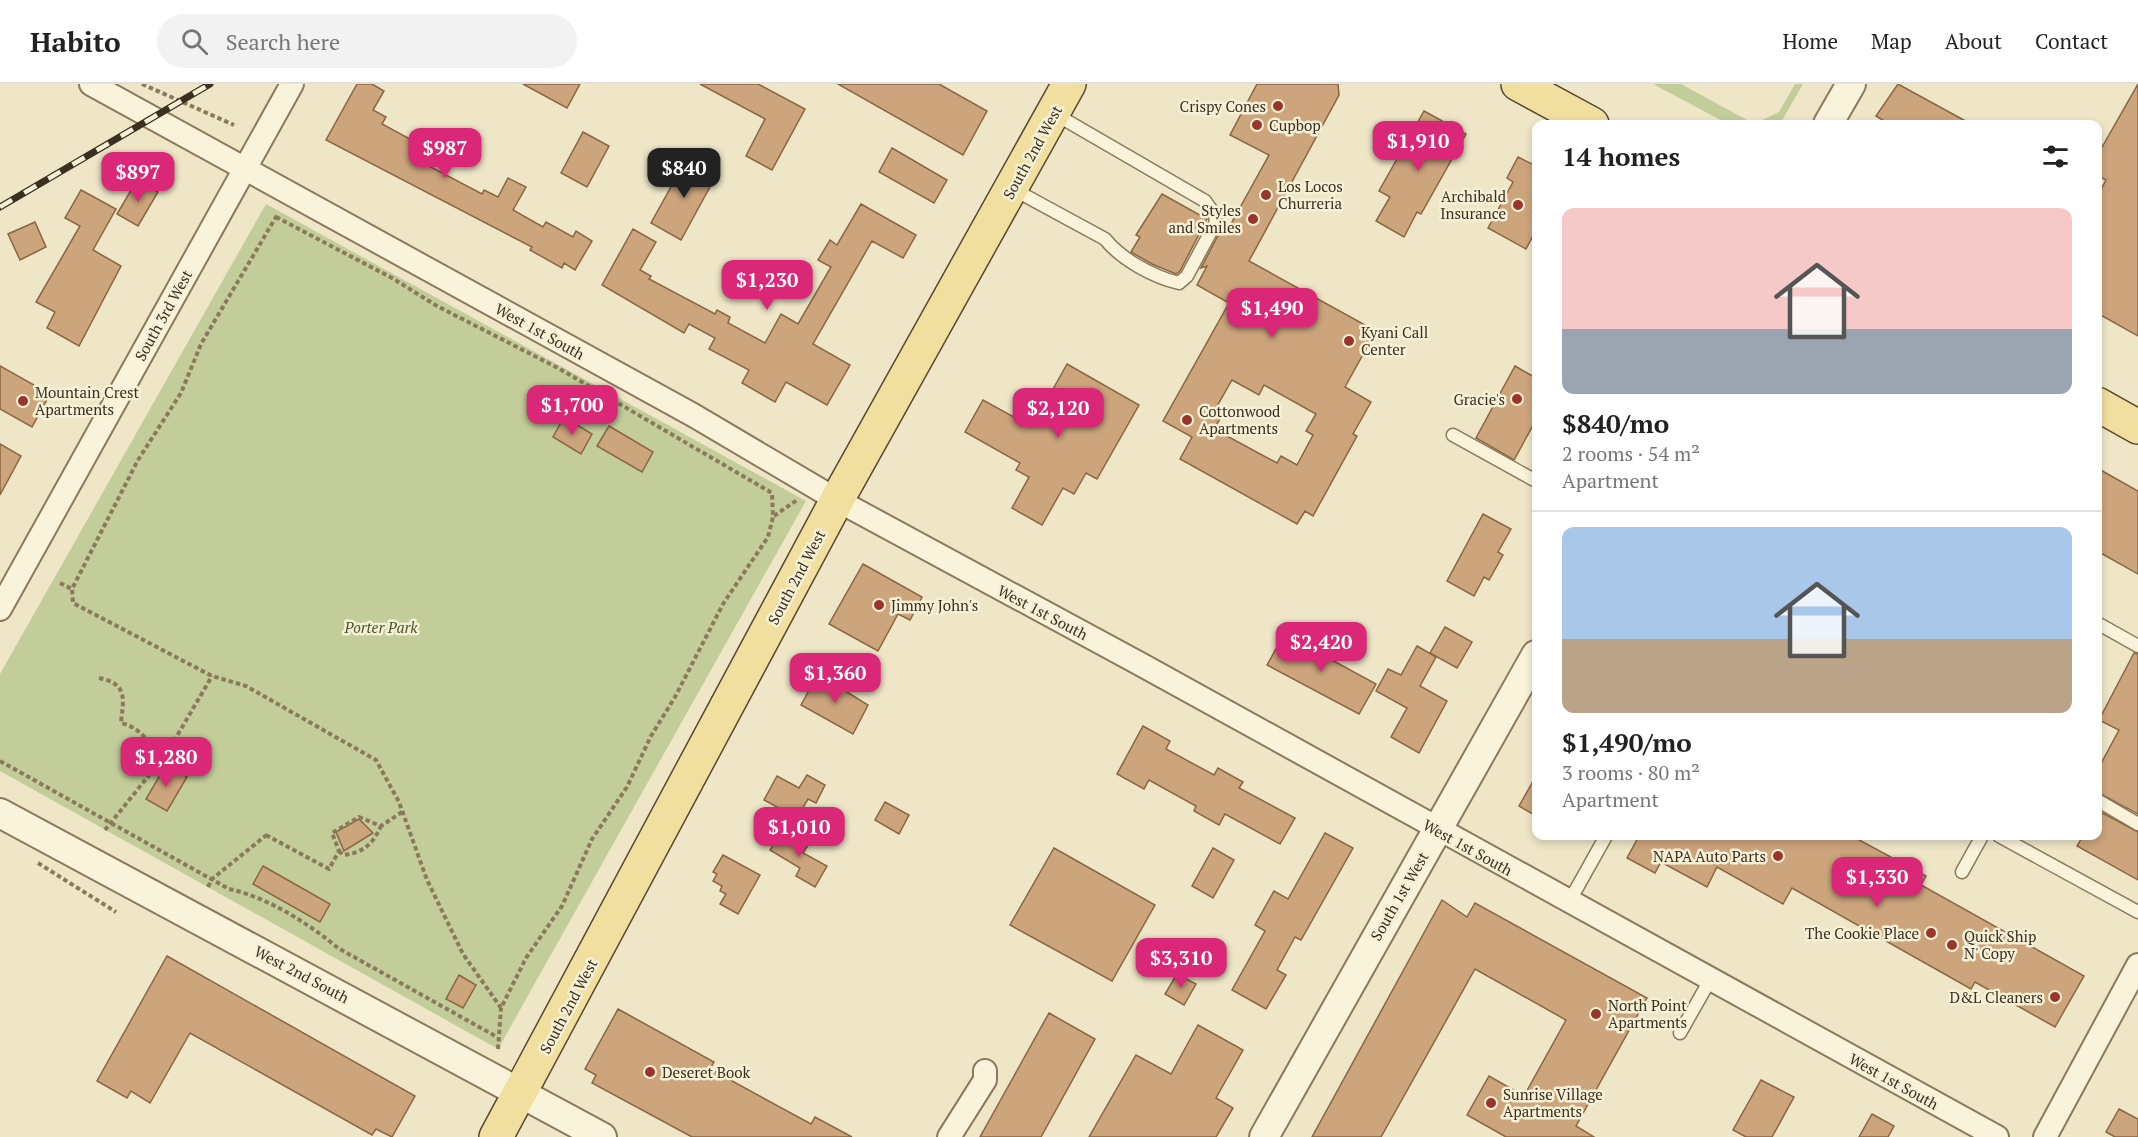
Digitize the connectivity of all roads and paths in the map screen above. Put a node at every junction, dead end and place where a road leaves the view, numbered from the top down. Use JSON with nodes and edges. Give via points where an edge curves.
{"nodes":[{"id":1,"x":91,"y":84,"type":"edge"},
{"id":2,"x":142,"y":84,"type":"edge"},
{"id":3,"x":292,"y":84,"type":"edge"},
{"id":4,"x":1069,"y":84,"type":"edge"},
{"id":5,"x":1518,"y":84,"type":"edge"},
{"id":6,"x":1851,"y":84,"type":"edge"},
{"id":7,"x":1053,"y":113,"type":"junction"},
{"id":8,"x":1585,"y":120,"type":"edge"},
{"id":9,"x":1830,"y":120,"type":"edge"},
{"id":10,"x":234,"y":125,"type":"dead end"},
{"id":11,"x":245,"y":168,"type":"junction"},
{"id":12,"x":1011,"y":188,"type":"junction"},
{"id":13,"x":2102,"y":407,"type":"edge"},
{"id":14,"x":2138,"y":427,"type":"edge"},
{"id":15,"x":1453,"y":435,"type":"dead end"},
{"id":16,"x":1532,"y":479,"type":"edge"},
{"id":17,"x":804,"y":495,"type":"dead end"},
{"id":18,"x":837,"y":500,"type":"junction"},
{"id":19,"x":773,"y":517,"type":"junction"},
{"id":20,"x":60,"y":583,"type":"dead end"},
{"id":21,"x":72,"y":589,"type":"junction"},
{"id":22,"x":0,"y":609,"type":"edge"},
{"id":23,"x":2102,"y":626,"type":"edge"},
{"id":24,"x":2138,"y":645,"type":"edge"},
{"id":25,"x":1532,"y":662,"type":"edge"},
{"id":26,"x":212,"y":676,"type":"junction"},
{"id":27,"x":99,"y":678,"type":"dead end"},
{"id":28,"x":162,"y":759,"type":"junction"},
{"id":29,"x":0,"y":761,"type":"edge"},
{"id":30,"x":2102,"y":803,"type":"edge"},
{"id":31,"x":402,"y":812,"type":"junction"},
{"id":32,"x":0,"y":813,"type":"edge"},
{"id":33,"x":111,"y":823,"type":"junction"},
{"id":34,"x":2138,"y":824,"type":"edge"},
{"id":35,"x":381,"y":826,"type":"junction"},
{"id":36,"x":105,"y":830,"type":"dead end"},
{"id":37,"x":1437,"y":830,"type":"junction"},
{"id":38,"x":1604,"y":840,"type":"edge"},
{"id":39,"x":1980,"y":840,"type":"edge"},
{"id":40,"x":2006,"y":840,"type":"edge"},
{"id":41,"x":339,"y":850,"type":"junction"},
{"id":42,"x":29,"y":857,"type":"dead end"},
{"id":43,"x":1962,"y":872,"type":"dead end"},
{"id":44,"x":212,"y":879,"type":"junction"},
{"id":45,"x":208,"y":887,"type":"dead end"},
{"id":46,"x":1569,"y":903,"type":"junction"},
{"id":47,"x":116,"y":912,"type":"dead end"},
{"id":48,"x":2138,"y":912,"type":"edge"},
{"id":49,"x":2138,"y":965,"type":"edge"},
{"id":50,"x":1710,"y":980,"type":"junction"},
{"id":51,"x":501,"y":1008,"type":"junction"},
{"id":52,"x":1680,"y":1033,"type":"dead end"},
{"id":53,"x":497,"y":1036,"type":"junction"},
{"id":54,"x":498,"y":1049,"type":"dead end"},
{"id":55,"x":985,"y":1071,"type":"dead end"},
{"id":56,"x":521,"y":1092,"type":"junction"},
{"id":57,"x":496,"y":1137,"type":"edge"},
{"id":58,"x":602,"y":1137,"type":"edge"},
{"id":59,"x":949,"y":1137,"type":"edge"},
{"id":60,"x":1264,"y":1137,"type":"edge"},
{"id":61,"x":1996,"y":1137,"type":"edge"},
{"id":62,"x":2045,"y":1137,"type":"edge"}],
"edges":[{"from":1,"to":11,"type":"street","name":"West 1st South"},
{"from":2,"to":10,"type":"path"},
{"from":3,"to":11,"type":"street","name":"South 3rd West"},
{"from":4,"to":7,"type":"main road","name":"South 2nd West"},
{"from":5,"to":8,"type":"main road"},
{"from":6,"to":9,"type":"street"},
{"from":7,"to":12,"type":"main road","name":"South 2nd West"},
{"from":7,"to":12,"type":"lane","via":[[1205,201],[1216,222],[1187,276],[1179,283],[1166,280],[1114,251],[1105,239]]},
{"from":11,"to":18,"type":"street","name":"West 1st South","via":[[693,415]]},
{"from":11,"to":22,"type":"street","name":"South 3rd West"},
{"from":12,"to":18,"type":"main road","name":"South 2nd West"},
{"from":13,"to":14,"type":"main road"},
{"from":15,"to":16,"type":"lane"},
{"from":17,"to":19,"type":"path"},
{"from":18,"to":37,"type":"street","name":"West 1st South"},
{"from":18,"to":56,"type":"main road","name":"South 2nd West"},
{"from":19,"to":21,"type":"path","via":[[772,493],[558,368],[276,217],[212,325],[181,393],[138,460]]},
{"from":19,"to":51,"type":"path","via":[[768,537],[723,604],[627,787],[592,839],[562,906],[526,958]]},
{"from":20,"to":21,"type":"path"},
{"from":21,"to":26,"type":"path","via":[[73,603]]},
{"from":23,"to":24,"type":"lane"},
{"from":25,"to":37,"type":"street","name":"South 1st West"},
{"from":26,"to":28,"type":"path"},
{"from":26,"to":31,"type":"path","via":[[246,686],[376,760]]},
{"from":27,"to":28,"type":"path","via":[[120,688],[124,702],[121,723],[133,726],[151,744],[155,756]]},
{"from":28,"to":33,"type":"path"},
{"from":29,"to":33,"type":"path"},
{"from":30,"to":34,"type":"lane"},
{"from":31,"to":35,"type":"path"},
{"from":31,"to":51,"type":"path","via":[[427,880],[463,954]]},
{"from":32,"to":56,"type":"street","name":"West 2nd South"},
{"from":33,"to":36,"type":"path"},
{"from":33,"to":44,"type":"path"},
{"from":35,"to":41,"type":"path","via":[[374,842],[356,854],[343,855]]},
{"from":35,"to":41,"type":"path","via":[[359,817],[332,833]]},
{"from":37,"to":46,"type":"street","name":"West 1st South"},
{"from":37,"to":60,"type":"street","name":"South 1st West"},
{"from":38,"to":46,"type":"lane"},
{"from":39,"to":43,"type":"lane"},
{"from":40,"to":48,"type":"lane"},
{"from":41,"to":44,"type":"path","via":[[329,869],[267,834]]},
{"from":42,"to":47,"type":"path"},
{"from":44,"to":45,"type":"path"},
{"from":44,"to":53,"type":"path","via":[[258,898],[319,932],[338,948]]},
{"from":46,"to":50,"type":"street","name":"West 1st South"},
{"from":49,"to":62,"type":"street"},
{"from":50,"to":52,"type":"lane"},
{"from":50,"to":61,"type":"street","name":"West 1st South"},
{"from":51,"to":53,"type":"path"},
{"from":53,"to":54,"type":"path"},
{"from":55,"to":59,"type":"street","via":[[985,1080]]},
{"from":56,"to":57,"type":"main road","name":"South 2nd West"},
{"from":56,"to":58,"type":"street","name":"West 2nd South"}]}
